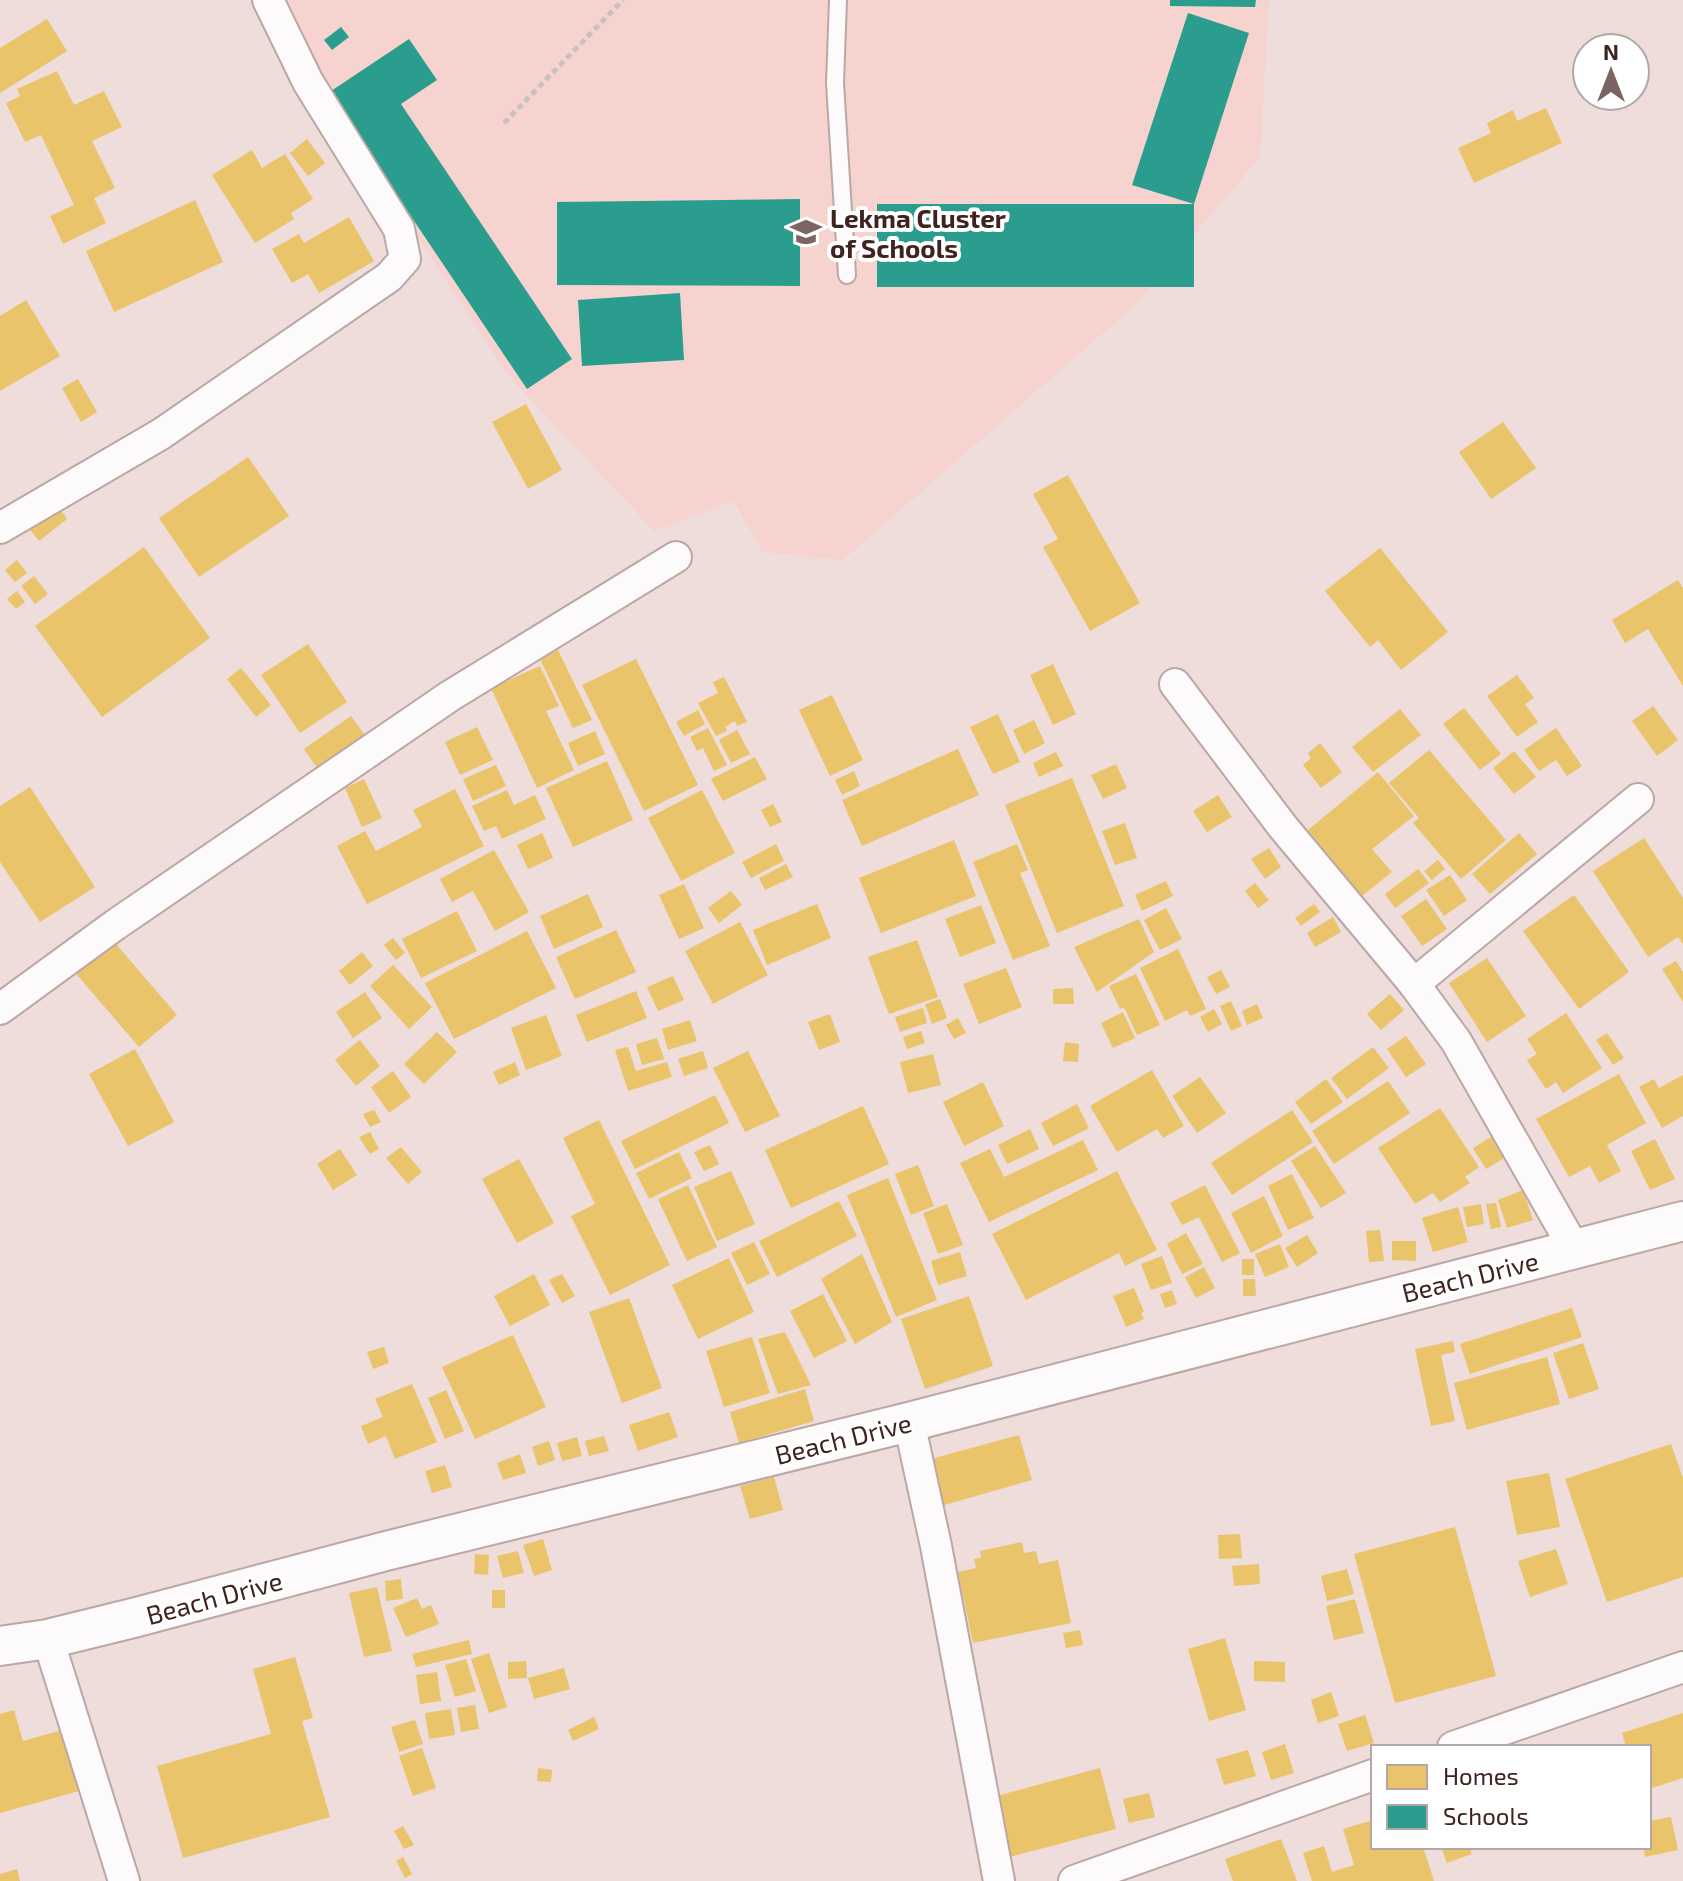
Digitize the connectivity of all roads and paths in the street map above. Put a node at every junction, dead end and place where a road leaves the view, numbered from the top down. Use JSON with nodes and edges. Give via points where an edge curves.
{"nodes":[{"id":1,"x":268,"y":0,"type":"edge"},
{"id":2,"x":623,"y":0,"type":"edge"},
{"id":3,"x":838,"y":0,"type":"edge"},
{"id":4,"x":504,"y":123,"type":"dead end"},
{"id":5,"x":847,"y":275,"type":"dead end"},
{"id":6,"x":0,"y":528,"type":"edge"},
{"id":7,"x":676,"y":557,"type":"dead end"},
{"id":8,"x":1175,"y":684,"type":"dead end"},
{"id":9,"x":1638,"y":799,"type":"dead end"},
{"id":10,"x":1414,"y":984,"type":"junction"},
{"id":11,"x":0,"y":1009,"type":"edge"},
{"id":12,"x":1683,"y":1221,"type":"edge"},
{"id":13,"x":1575,"y":1250,"type":"junction"},
{"id":14,"x":909,"y":1422,"type":"junction"},
{"id":15,"x":48,"y":1639,"type":"junction"},
{"id":16,"x":0,"y":1646,"type":"edge"},
{"id":17,"x":1683,"y":1667,"type":"edge"},
{"id":18,"x":1459,"y":1745,"type":"edge"},
{"id":19,"x":1371,"y":1776,"type":"edge"},
{"id":20,"x":124,"y":1881,"type":"edge"},
{"id":21,"x":999,"y":1881,"type":"edge"},
{"id":22,"x":1074,"y":1881,"type":"edge"}],
"edges":[{"from":1,"to":6,"type":"street","via":[[314,92],[399,229],[405,259],[389,277],[161,434]]},
{"from":2,"to":4,"type":"path"},
{"from":3,"to":5,"type":"lane","via":[[835,83]]},
{"from":7,"to":11,"type":"street","via":[[450,696]]},
{"from":8,"to":10,"type":"street","via":[[1283,827]]},
{"from":9,"to":10,"type":"street"},
{"from":10,"to":13,"type":"street","via":[[1456,1041]]},
{"from":12,"to":13,"type":"street","name":"Beach Drive"},
{"from":13,"to":14,"type":"street","name":"Beach Drive"},
{"from":14,"to":15,"type":"street","name":"Beach Drive"},
{"from":14,"to":21,"type":"street"},
{"from":15,"to":16,"type":"street","name":"Beach Drive"},
{"from":15,"to":20,"type":"street"},
{"from":17,"to":18,"type":"street"},
{"from":19,"to":22,"type":"street"}]}
